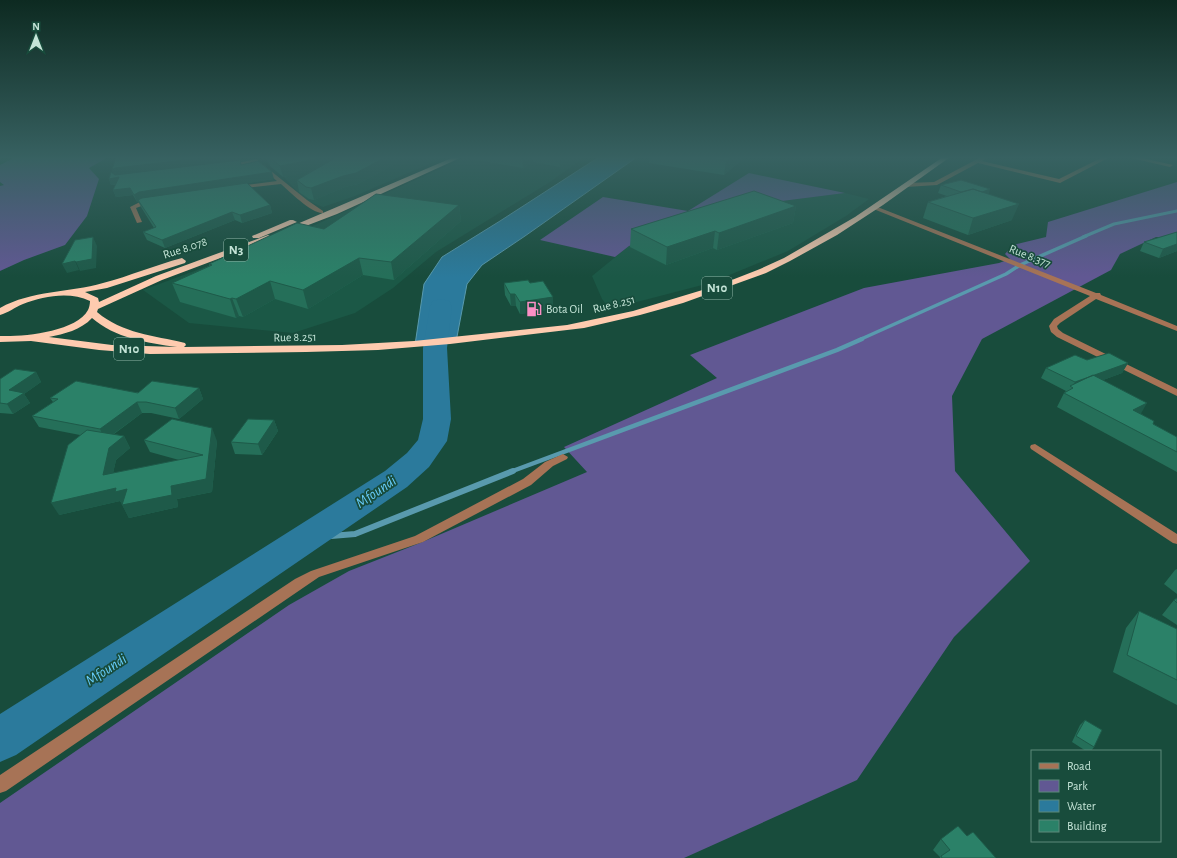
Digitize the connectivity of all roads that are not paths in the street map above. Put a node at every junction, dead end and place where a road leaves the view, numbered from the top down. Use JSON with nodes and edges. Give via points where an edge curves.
{"nodes":[{"id":1,"x":299,"y":197,"type":"edge"},
{"id":2,"x":364,"y":197,"type":"edge"},
{"id":3,"x":367,"y":197,"type":"edge"},
{"id":4,"x":889,"y":197,"type":"edge"},
{"id":5,"x":159,"y":199,"type":"edge"},
{"id":6,"x":873,"y":208,"type":"junction"},
{"id":7,"x":321,"y":212,"type":"junction"},
{"id":8,"x":139,"y":222,"type":"dead end"},
{"id":9,"x":68,"y":293,"type":"junction"},
{"id":10,"x":1097,"y":295,"type":"junction"},
{"id":11,"x":94,"y":310,"type":"junction"},
{"id":12,"x":0,"y":312,"type":"edge"},
{"id":13,"x":1177,"y":329,"type":"edge"},
{"id":14,"x":33,"y":338,"type":"junction"},
{"id":15,"x":3,"y":340,"type":"edge"},
{"id":16,"x":226,"y":349,"type":"junction"},
{"id":17,"x":1177,"y":393,"type":"edge"},
{"id":18,"x":1035,"y":447,"type":"dead end"},
{"id":19,"x":563,"y":457,"type":"dead end"},
{"id":20,"x":1177,"y":540,"type":"edge"},
{"id":21,"x":0,"y":785,"type":"edge"}],
"edges":[{"from":1,"to":7,"type":"street"},
{"from":2,"to":7,"type":"highway","name":"Rue 8.078","number":"N3"},
{"from":3,"to":11,"type":"highway","name":"Rue 8.078","number":"N3","via":[[139,287]]},
{"from":4,"to":6,"type":"highway","name":"Rue 8.251","number":"N10"},
{"from":5,"to":8,"type":"street","via":[[133,206]]},
{"from":6,"to":10,"type":"street","name":"Rue 8.377"},
{"from":6,"to":16,"type":"highway","name":"Rue 8.251","number":"N10","via":[[796,255],[762,271],[711,290],[591,323],[456,342],[415,345],[340,349]]},
{"from":7,"to":9,"type":"highway","name":"Rue 8.078","number":"N3","via":[[156,270],[104,286]]},
{"from":9,"to":11,"type":"highway","number":"N3","via":[[95,300]]},
{"from":9,"to":12,"type":"highway","number":"N3","via":[[38,297]]},
{"from":10,"to":13,"type":"street","name":"Rue 8.377"},
{"from":10,"to":17,"type":"street","via":[[1058,321],[1053,326],[1054,330]]},
{"from":11,"to":14,"type":"highway","number":"N3","via":[[83,321],[69,328]]},
{"from":11,"to":16,"type":"highway","name":"Rue 8.251","number":"N10","via":[[99,320],[120,332],[148,340]]},
{"from":14,"to":15,"type":"highway","number":"N3"},
{"from":14,"to":16,"type":"highway","name":"Rue 8.251","number":"N10","via":[[136,350]]},
{"from":18,"to":20,"type":"street"},
{"from":19,"to":21,"type":"street","via":[[549,464],[527,482],[419,539],[315,574]]}]}
